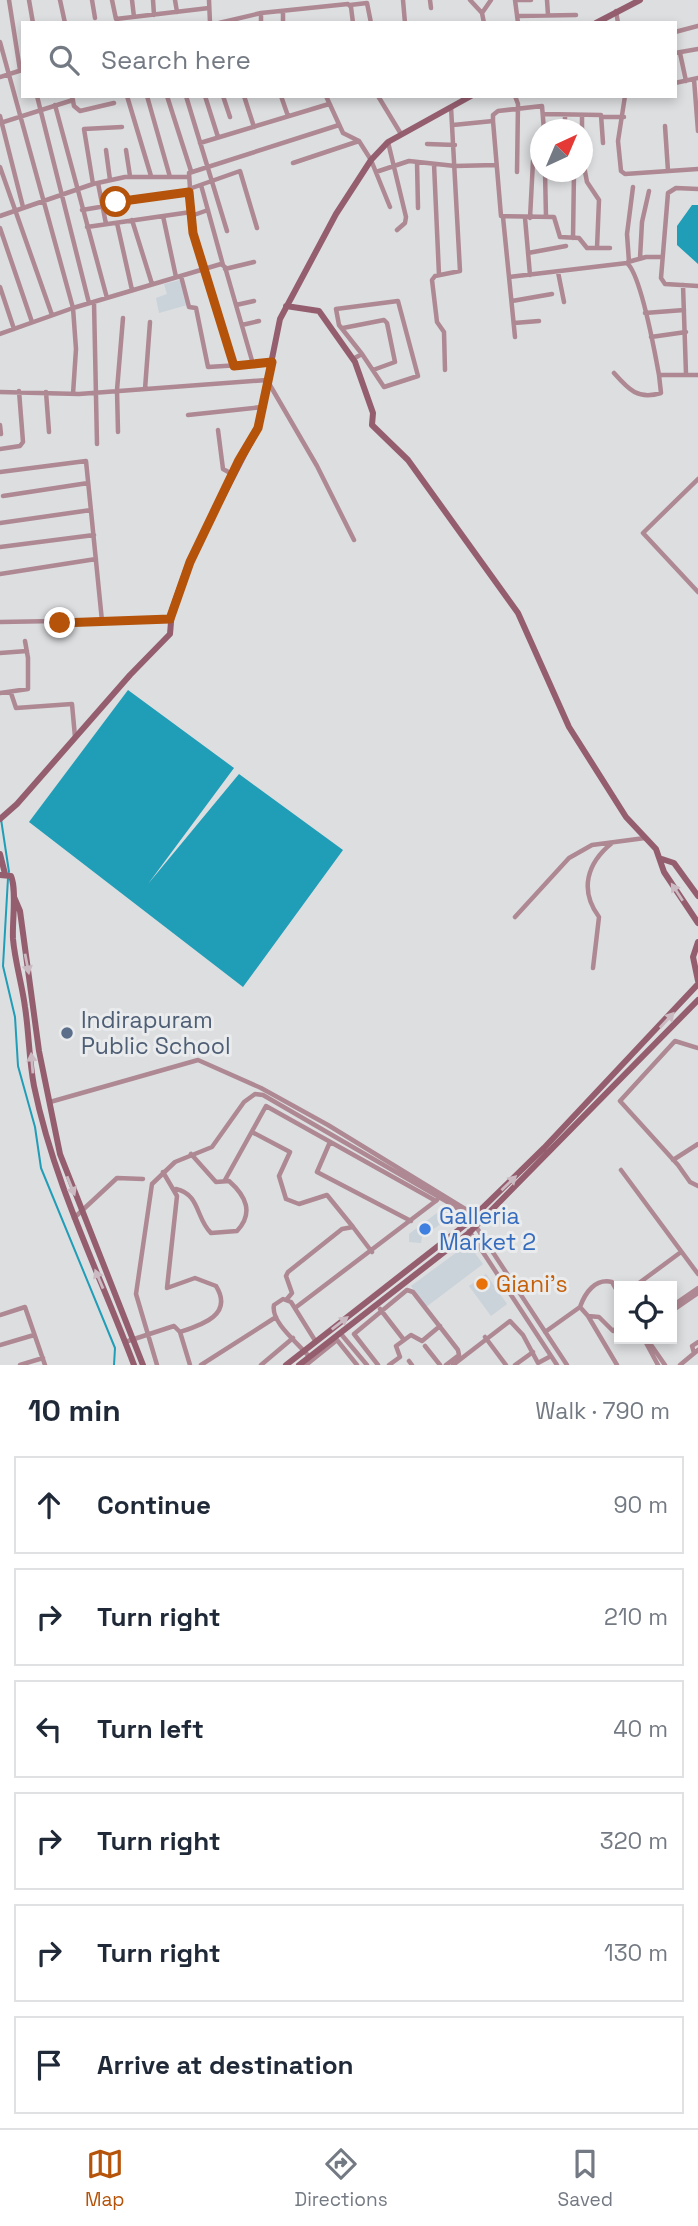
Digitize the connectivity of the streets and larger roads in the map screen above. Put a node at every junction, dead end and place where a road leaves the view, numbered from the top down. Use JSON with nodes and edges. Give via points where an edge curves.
{"nodes":[{"id":1,"x":9,"y":0,"type":"edge"},
{"id":2,"x":29,"y":0,"type":"edge"},
{"id":3,"x":60,"y":0,"type":"edge"},
{"id":4,"x":92,"y":0,"type":"edge"},
{"id":5,"x":113,"y":0,"type":"edge"},
{"id":6,"x":132,"y":0,"type":"edge"},
{"id":7,"x":153,"y":0,"type":"edge"},
{"id":8,"x":175,"y":0,"type":"edge"},
{"id":9,"x":209,"y":0,"type":"edge"},
{"id":10,"x":328,"y":0,"type":"edge"},
{"id":11,"x":403,"y":0,"type":"edge"},
{"id":12,"x":430,"y":0,"type":"edge"},
{"id":13,"x":470,"y":0,"type":"edge"},
{"id":14,"x":491,"y":0,"type":"edge"},
{"id":15,"x":516,"y":0,"type":"edge"},
{"id":16,"x":531,"y":0,"type":"edge"},
{"id":17,"x":547,"y":0,"type":"edge"},
{"id":18,"x":640,"y":0,"type":"edge"},
{"id":19,"x":350,"y":5,"type":"junction"},
{"id":20,"x":328,"y":7,"type":"junction"},
{"id":21,"x":209,"y":8,"type":"junction"},
{"id":22,"x":431,"y":8,"type":"dead end"},
{"id":23,"x":616,"y":10,"type":"junction"},
{"id":24,"x":283,"y":11,"type":"junction"},
{"id":25,"x":177,"y":12,"type":"junction"},
{"id":26,"x":261,"y":13,"type":"junction"},
{"id":27,"x":482,"y":13,"type":"junction"},
{"id":28,"x":155,"y":15,"type":"junction"},
{"id":29,"x":548,"y":15,"type":"junction"},
{"id":30,"x":576,"y":15,"type":"dead end"},
{"id":31,"x":517,"y":16,"type":"junction"},
{"id":32,"x":134,"y":17,"type":"junction"},
{"id":33,"x":95,"y":18,"type":"dead end"},
{"id":34,"x":33,"y":21,"type":"edge"},
{"id":35,"x":65,"y":21,"type":"edge"},
{"id":36,"x":210,"y":21,"type":"edge"},
{"id":37,"x":231,"y":21,"type":"edge"},
{"id":38,"x":261,"y":21,"type":"edge"},
{"id":39,"x":284,"y":21,"type":"edge"},
{"id":40,"x":353,"y":21,"type":"edge"},
{"id":41,"x":371,"y":21,"type":"edge"},
{"id":42,"x":405,"y":21,"type":"edge"},
{"id":43,"x":484,"y":21,"type":"edge"},
{"id":44,"x":518,"y":21,"type":"edge"},
{"id":45,"x":599,"y":21,"type":"edge"},
{"id":46,"x":618,"y":21,"type":"edge"},
{"id":47,"x":698,"y":26,"type":"edge"},
{"id":48,"x":677,"y":31,"type":"edge"},
{"id":49,"x":0,"y":42,"type":"edge"},
{"id":50,"x":698,"y":49,"type":"edge"},
{"id":51,"x":678,"y":53,"type":"edge"},
{"id":52,"x":21,"y":65,"type":"edge"},
{"id":53,"x":21,"y":70,"type":"edge"},
{"id":54,"x":10,"y":73,"type":"junction"},
{"id":55,"x":0,"y":77,"type":"edge"},
{"id":56,"x":696,"y":78,"type":"edge"},
{"id":57,"x":686,"y":81,"type":"junction"},
{"id":58,"x":677,"y":83,"type":"edge"},
{"id":59,"x":37,"y":98,"type":"edge"},
{"id":60,"x":72,"y":98,"type":"edge"},
{"id":61,"x":128,"y":98,"type":"edge"},
{"id":62,"x":148,"y":98,"type":"edge"},
{"id":63,"x":168,"y":98,"type":"edge"},
{"id":64,"x":187,"y":98,"type":"edge"},
{"id":65,"x":206,"y":98,"type":"edge"},
{"id":66,"x":224,"y":98,"type":"edge"},
{"id":67,"x":245,"y":98,"type":"edge"},
{"id":68,"x":282,"y":98,"type":"edge"},
{"id":69,"x":327,"y":98,"type":"edge"},
{"id":70,"x":379,"y":98,"type":"edge"},
{"id":71,"x":467,"y":98,"type":"edge"},
{"id":72,"x":515,"y":98,"type":"edge"},
{"id":73,"x":625,"y":98,"type":"edge"},
{"id":74,"x":114,"y":103,"type":"dead end"},
{"id":75,"x":329,"y":104,"type":"junction"},
{"id":76,"x":55,"y":105,"type":"junction"},
{"id":77,"x":451,"y":107,"type":"junction"},
{"id":78,"x":40,"y":109,"type":"junction"},
{"id":79,"x":518,"y":109,"type":"junction"},
{"id":80,"x":544,"y":114,"type":"junction"},
{"id":81,"x":20,"y":115,"type":"junction"},
{"id":82,"x":565,"y":115,"type":"junction"},
{"id":83,"x":582,"y":115,"type":"junction"},
{"id":84,"x":288,"y":116,"type":"junction"},
{"id":85,"x":230,"y":117,"type":"dead end"},
{"id":86,"x":601,"y":117,"type":"junction"},
{"id":87,"x":624,"y":117,"type":"junction"},
{"id":88,"x":544,"y":119,"type":"edge"},
{"id":89,"x":565,"y":119,"type":"edge"},
{"id":90,"x":582,"y":119,"type":"edge"},
{"id":91,"x":1,"y":121,"type":"edge"},
{"id":92,"x":493,"y":121,"type":"junction"},
{"id":93,"x":339,"y":125,"type":"junction"},
{"id":94,"x":453,"y":125,"type":"junction"},
{"id":95,"x":665,"y":126,"type":"dead end"},
{"id":96,"x":122,"y":127,"type":"dead end"},
{"id":97,"x":254,"y":127,"type":"junction"},
{"id":98,"x":698,"y":131,"type":"edge"},
{"id":99,"x":401,"y":134,"type":"junction"},
{"id":100,"x":218,"y":137,"type":"junction"},
{"id":101,"x":359,"y":141,"type":"junction"},
{"id":102,"x":388,"y":142,"type":"junction"},
{"id":103,"x":200,"y":143,"type":"junction"},
{"id":104,"x":603,"y":143,"type":"dead end"},
{"id":105,"x":428,"y":144,"type":"dead end"},
{"id":106,"x":455,"y":145,"type":"junction"},
{"id":107,"x":106,"y":150,"type":"dead end"},
{"id":108,"x":126,"y":150,"type":"dead end"},
{"id":109,"x":371,"y":160,"type":"junction"},
{"id":110,"x":417,"y":162,"type":"junction"},
{"id":111,"x":293,"y":163,"type":"dead end"},
{"id":112,"x":434,"y":164,"type":"junction"},
{"id":113,"x":207,"y":165,"type":"junction"},
{"id":114,"x":396,"y":165,"type":"junction"},
{"id":115,"x":496,"y":165,"type":"junction"},
{"id":116,"x":455,"y":166,"type":"junction"},
{"id":117,"x":0,"y":167,"type":"edge"},
{"id":118,"x":698,"y":169,"type":"edge"},
{"id":119,"x":191,"y":171,"type":"junction"},
{"id":120,"x":668,"y":171,"type":"junction"},
{"id":121,"x":376,"y":172,"type":"junction"},
{"id":122,"x":517,"y":172,"type":"dead end"},
{"id":123,"x":130,"y":176,"type":"junction"},
{"id":124,"x":151,"y":176,"type":"junction"},
{"id":125,"x":170,"y":177,"type":"junction"},
{"id":126,"x":188,"y":177,"type":"junction"},
{"id":127,"x":110,"y":180,"type":"junction"},
{"id":128,"x":211,"y":180,"type":"junction"},
{"id":129,"x":531,"y":182,"type":"edge"},
{"id":130,"x":545,"y":182,"type":"edge"},
{"id":131,"x":574,"y":182,"type":"edge"},
{"id":132,"x":587,"y":182,"type":"edge"},
{"id":133,"x":96,"y":183,"type":"junction"},
{"id":134,"x":201,"y":185,"type":"junction"},
{"id":135,"x":633,"y":187,"type":"dead end"},
{"id":136,"x":76,"y":189,"type":"junction"},
{"id":137,"x":698,"y":189,"type":"edge"},
{"id":138,"x":189,"y":190,"type":"junction"},
{"id":139,"x":649,"y":191,"type":"dead end"},
{"id":140,"x":60,"y":195,"type":"junction"},
{"id":141,"x":42,"y":201,"type":"junction"},
{"id":142,"x":102,"y":205,"type":"junction"},
{"id":143,"x":23,"y":207,"type":"junction"},
{"id":144,"x":390,"y":207,"type":"dead end"},
{"id":145,"x":418,"y":208,"type":"dead end"},
{"id":146,"x":15,"y":209,"type":"junction"},
{"id":147,"x":82,"y":210,"type":"junction"},
{"id":148,"x":208,"y":211,"type":"junction"},
{"id":149,"x":191,"y":214,"type":"junction"},
{"id":150,"x":0,"y":216,"type":"edge"},
{"id":151,"x":163,"y":216,"type":"junction"},
{"id":152,"x":503,"y":217,"type":"junction"},
{"id":153,"x":546,"y":217,"type":"junction"},
{"id":154,"x":527,"y":218,"type":"junction"},
{"id":155,"x":132,"y":220,"type":"junction"},
{"id":156,"x":117,"y":223,"type":"junction"},
{"id":157,"x":106,"y":225,"type":"junction"},
{"id":158,"x":0,"y":228,"type":"edge"},
{"id":159,"x":87,"y":228,"type":"junction"},
{"id":160,"x":257,"y":228,"type":"dead end"},
{"id":161,"x":397,"y":230,"type":"dead end"},
{"id":162,"x":227,"y":231,"type":"dead end"},
{"id":163,"x":573,"y":237,"type":"junction"},
{"id":164,"x":566,"y":246,"type":"dead end"},
{"id":165,"x":610,"y":247,"type":"dead end"},
{"id":166,"x":597,"y":248,"type":"junction"},
{"id":167,"x":528,"y":253,"type":"junction"},
{"id":168,"x":662,"y":257,"type":"junction"},
{"id":169,"x":640,"y":258,"type":"junction"},
{"id":170,"x":254,"y":262,"type":"dead end"},
{"id":171,"x":628,"y":262,"type":"junction"},
{"id":172,"x":224,"y":267,"type":"junction"},
{"id":173,"x":204,"y":269,"type":"junction"},
{"id":174,"x":558,"y":272,"type":"junction"},
{"id":175,"x":530,"y":275,"type":"junction"},
{"id":176,"x":439,"y":276,"type":"junction"},
{"id":177,"x":178,"y":277,"type":"junction"},
{"id":178,"x":509,"y":277,"type":"junction"},
{"id":179,"x":152,"y":284,"type":"junction"},
{"id":180,"x":683,"y":285,"type":"junction"},
{"id":181,"x":698,"y":286,"type":"edge"},
{"id":182,"x":0,"y":287,"type":"edge"},
{"id":183,"x":132,"y":290,"type":"junction"},
{"id":184,"x":552,"y":294,"type":"dead end"},
{"id":185,"x":107,"y":298,"type":"junction"},
{"id":186,"x":254,"y":301,"type":"dead end"},
{"id":187,"x":512,"y":301,"type":"junction"},
{"id":188,"x":564,"y":302,"type":"dead end"},
{"id":189,"x":92,"y":303,"type":"junction"},
{"id":190,"x":236,"y":305,"type":"junction"},
{"id":191,"x":286,"y":306,"type":"junction"},
{"id":192,"x":73,"y":308,"type":"junction"},
{"id":193,"x":684,"y":310,"type":"junction"},
{"id":194,"x":645,"y":313,"type":"junction"},
{"id":195,"x":52,"y":315,"type":"junction"},
{"id":196,"x":123,"y":318,"type":"dead end"},
{"id":197,"x":260,"y":321,"type":"dead end"},
{"id":198,"x":538,"y":321,"type":"dead end"},
{"id":199,"x":32,"y":322,"type":"junction"},
{"id":200,"x":150,"y":322,"type":"dead end"},
{"id":201,"x":514,"y":323,"type":"junction"},
{"id":202,"x":242,"y":325,"type":"junction"},
{"id":203,"x":343,"y":328,"type":"junction"},
{"id":204,"x":14,"y":329,"type":"junction"},
{"id":205,"x":686,"y":332,"type":"junction"},
{"id":206,"x":0,"y":334,"type":"edge"},
{"id":207,"x":515,"y":337,"type":"dead end"},
{"id":208,"x":651,"y":337,"type":"junction"},
{"id":209,"x":362,"y":354,"type":"junction"},
{"id":210,"x":353,"y":360,"type":"junction"},
{"id":211,"x":272,"y":362,"type":"junction"},
{"id":212,"x":253,"y":364,"type":"junction"},
{"id":213,"x":234,"y":366,"type":"junction"},
{"id":214,"x":373,"y":370,"type":"junction"},
{"id":215,"x":445,"y":370,"type":"dead end"},
{"id":216,"x":614,"y":373,"type":"dead end"},
{"id":217,"x":686,"y":374,"type":"junction"},
{"id":218,"x":659,"y":375,"type":"junction"},
{"id":219,"x":698,"y":375,"type":"edge"},
{"id":220,"x":267,"y":380,"type":"junction"},
{"id":221,"x":145,"y":389,"type":"junction"},
{"id":222,"x":117,"y":390,"type":"junction"},
{"id":223,"x":19,"y":391,"type":"junction"},
{"id":224,"x":0,"y":392,"type":"edge"},
{"id":225,"x":46,"y":392,"type":"junction"},
{"id":226,"x":94,"y":393,"type":"junction"},
{"id":227,"x":74,"y":394,"type":"junction"},
{"id":228,"x":262,"y":407,"type":"junction"},
{"id":229,"x":188,"y":415,"type":"dead end"},
{"id":230,"x":0,"y":425,"type":"edge"},
{"id":231,"x":218,"y":430,"type":"dead end"},
{"id":232,"x":49,"y":432,"type":"dead end"},
{"id":233,"x":118,"y":432,"type":"dead end"},
{"id":234,"x":1,"y":434,"type":"edge"},
{"id":235,"x":97,"y":443,"type":"dead end"},
{"id":236,"x":0,"y":449,"type":"edge"},
{"id":237,"x":0,"y":472,"type":"edge"},
{"id":238,"x":232,"y":474,"type":"junction"},
{"id":239,"x":698,"y":479,"type":"edge"},
{"id":240,"x":88,"y":483,"type":"junction"},
{"id":241,"x":3,"y":496,"type":"dead end"},
{"id":242,"x":91,"y":510,"type":"junction"},
{"id":243,"x":0,"y":523,"type":"edge"},
{"id":244,"x":94,"y":535,"type":"junction"},
{"id":245,"x":354,"y":540,"type":"dead end"},
{"id":246,"x":0,"y":547,"type":"edge"},
{"id":247,"x":96,"y":559,"type":"junction"},
{"id":248,"x":0,"y":574,"type":"edge"},
{"id":249,"x":698,"y":592,"type":"edge"},
{"id":250,"x":170,"y":619,"type":"junction"},
{"id":251,"x":102,"y":621,"type":"junction"},
{"id":252,"x":0,"y":622,"type":"edge"},
{"id":253,"x":25,"y":641,"type":"dead end"},
{"id":254,"x":27,"y":651,"type":"junction"},
{"id":255,"x":0,"y":653,"type":"edge"},
{"id":256,"x":0,"y":693,"type":"edge"},
{"id":257,"x":11,"y":693,"type":"junction"},
{"id":258,"x":75,"y":738,"type":"junction"},
{"id":259,"x":3,"y":817,"type":"edge"},
{"id":260,"x":646,"y":838,"type":"junction"},
{"id":261,"x":612,"y":842,"type":"junction"},
{"id":262,"x":0,"y":855,"type":"edge"},
{"id":263,"x":662,"y":859,"type":"junction"},
{"id":264,"x":5,"y":875,"type":"edge"},
{"id":265,"x":698,"y":896,"type":"edge"},
{"id":266,"x":14,"y":897,"type":"junction"},
{"id":267,"x":515,"y":917,"type":"dead end"},
{"id":268,"x":698,"y":923,"type":"edge"},
{"id":269,"x":698,"y":942,"type":"edge"},
{"id":270,"x":593,"y":968,"type":"dead end"},
{"id":271,"x":698,"y":982,"type":"edge"},
{"id":272,"x":698,"y":1000,"type":"edge"},
{"id":273,"x":698,"y":1048,"type":"edge"},
{"id":274,"x":633,"y":1068,"type":"junction"},
{"id":275,"x":614,"y":1074,"type":"junction"},
{"id":276,"x":641,"y":1076,"type":"junction"},
{"id":277,"x":621,"y":1081,"type":"junction"},
{"id":278,"x":50,"y":1102,"type":"junction"},
{"id":279,"x":251,"y":1132,"type":"junction"},
{"id":280,"x":330,"y":1142,"type":"junction"},
{"id":281,"x":698,"y":1144,"type":"edge"},
{"id":282,"x":190,"y":1153,"type":"junction"},
{"id":283,"x":673,"y":1160,"type":"junction"},
{"id":284,"x":621,"y":1170,"type":"dead end"},
{"id":285,"x":163,"y":1172,"type":"junction"},
{"id":286,"x":143,"y":1179,"type":"dead end"},
{"id":287,"x":225,"y":1180,"type":"junction"},
{"id":288,"x":698,"y":1186,"type":"edge"},
{"id":289,"x":175,"y":1189,"type":"junction"},
{"id":290,"x":438,"y":1199,"type":"junction"},
{"id":291,"x":82,"y":1212,"type":"junction"},
{"id":292,"x":473,"y":1217,"type":"junction"},
{"id":293,"x":74,"y":1218,"type":"junction"},
{"id":294,"x":411,"y":1221,"type":"junction"},
{"id":295,"x":465,"y":1225,"type":"junction"},
{"id":296,"x":477,"y":1226,"type":"junction"},
{"id":297,"x":353,"y":1227,"type":"junction"},
{"id":298,"x":470,"y":1232,"type":"junction"},
{"id":299,"x":372,"y":1252,"type":"junction"},
{"id":300,"x":681,"y":1252,"type":"junction"},
{"id":301,"x":698,"y":1274,"type":"edge"},
{"id":302,"x":642,"y":1281,"type":"edge"},
{"id":303,"x":614,"y":1285,"type":"edge"},
{"id":304,"x":698,"y":1291,"type":"edge"},
{"id":305,"x":287,"y":1299,"type":"junction"},
{"id":306,"x":526,"y":1303,"type":"junction"},
{"id":307,"x":677,"y":1305,"type":"edge"},
{"id":308,"x":580,"y":1307,"type":"junction"},
{"id":309,"x":295,"y":1308,"type":"junction"},
{"id":310,"x":379,"y":1308,"type":"junction"},
{"id":311,"x":519,"y":1309,"type":"junction"},
{"id":312,"x":0,"y":1315,"type":"edge"},
{"id":313,"x":588,"y":1316,"type":"junction"},
{"id":314,"x":276,"y":1317,"type":"junction"},
{"id":315,"x":440,"y":1326,"type":"junction"},
{"id":316,"x":614,"y":1330,"type":"edge"},
{"id":317,"x":180,"y":1332,"type":"junction"},
{"id":318,"x":545,"y":1332,"type":"junction"},
{"id":319,"x":148,"y":1333,"type":"junction"},
{"id":320,"x":341,"y":1334,"type":"junction"},
{"id":321,"x":34,"y":1335,"type":"junction"},
{"id":322,"x":485,"y":1337,"type":"junction"},
{"id":323,"x":293,"y":1338,"type":"junction"},
{"id":324,"x":129,"y":1340,"type":"junction"},
{"id":325,"x":404,"y":1340,"type":"junction"},
{"id":326,"x":316,"y":1342,"type":"junction"},
{"id":327,"x":698,"y":1342,"type":"edge"},
{"id":328,"x":648,"y":1344,"type":"edge"},
{"id":329,"x":650,"y":1344,"type":"edge"},
{"id":330,"x":0,"y":1345,"type":"edge"},
{"id":331,"x":425,"y":1346,"type":"dead end"},
{"id":332,"x":305,"y":1350,"type":"junction"},
{"id":333,"x":533,"y":1352,"type":"junction"},
{"id":334,"x":696,"y":1352,"type":"edge"},
{"id":335,"x":551,"y":1356,"type":"junction"},
{"id":336,"x":43,"y":1357,"type":"junction"},
{"id":337,"x":311,"y":1359,"type":"junction"},
{"id":338,"x":540,"y":1364,"type":"edge"},
{"id":339,"x":20,"y":1365,"type":"edge"},
{"id":340,"x":45,"y":1365,"type":"edge"},
{"id":341,"x":134,"y":1365,"type":"edge"},
{"id":342,"x":143,"y":1365,"type":"edge"},
{"id":343,"x":157,"y":1365,"type":"edge"},
{"id":344,"x":190,"y":1365,"type":"edge"},
{"id":345,"x":201,"y":1365,"type":"edge"},
{"id":346,"x":261,"y":1365,"type":"edge"},
{"id":347,"x":286,"y":1365,"type":"edge"},
{"id":348,"x":299,"y":1365,"type":"edge"},
{"id":349,"x":306,"y":1365,"type":"edge"},
{"id":350,"x":357,"y":1365,"type":"edge"},
{"id":351,"x":367,"y":1365,"type":"edge"},
{"id":352,"x":378,"y":1365,"type":"edge"},
{"id":353,"x":389,"y":1365,"type":"edge"},
{"id":354,"x":440,"y":1365,"type":"edge"},
{"id":355,"x":446,"y":1365,"type":"edge"},
{"id":356,"x":453,"y":1365,"type":"edge"},
{"id":357,"x":506,"y":1365,"type":"edge"},
{"id":358,"x":515,"y":1365,"type":"edge"},
{"id":359,"x":557,"y":1365,"type":"edge"},
{"id":360,"x":567,"y":1365,"type":"edge"},
{"id":361,"x":617,"y":1365,"type":"edge"},
{"id":362,"x":658,"y":1365,"type":"edge"},
{"id":363,"x":665,"y":1365,"type":"edge"},
{"id":364,"x":680,"y":1365,"type":"edge"}],
"edges":[{"from":1,"to":52,"type":"street"},
{"from":2,"to":34,"type":"street"},
{"from":3,"to":35,"type":"street"},
{"from":4,"to":33,"type":"street"},
{"from":5,"to":32,"type":"street","via":[[116,19]]},
{"from":6,"to":32,"type":"street"},
{"from":7,"to":28,"type":"street"},
{"from":8,"to":25,"type":"street"},
{"from":9,"to":21,"type":"street"},
{"from":10,"to":20,"type":"street"},
{"from":11,"to":42,"type":"street"},
{"from":12,"to":22,"type":"street"},
{"from":13,"to":27,"type":"street"},
{"from":14,"to":27,"type":"street"},
{"from":15,"to":16,"type":"street"},
{"from":15,"to":31,"type":"street"},
{"from":17,"to":29,"type":"street"},
{"from":18,"to":23,"type":"street"},
{"from":19,"to":20,"type":"street"},
{"from":19,"to":40,"type":"street"},
{"from":19,"to":41,"type":"street","via":[[367,3]]},
{"from":20,"to":24,"type":"street"},
{"from":21,"to":25,"type":"street"},
{"from":21,"to":36,"type":"street"},
{"from":23,"to":45,"type":"street"},
{"from":23,"to":46,"type":"street"},
{"from":24,"to":26,"type":"street"},
{"from":24,"to":39,"type":"street"},
{"from":25,"to":28,"type":"street"},
{"from":26,"to":37,"type":"street"},
{"from":26,"to":38,"type":"street"},
{"from":27,"to":43,"type":"street"},
{"from":28,"to":32,"type":"street"},
{"from":29,"to":30,"type":"street"},
{"from":29,"to":31,"type":"street"},
{"from":31,"to":44,"type":"street"},
{"from":47,"to":48,"type":"street"},
{"from":49,"to":54,"type":"street"},
{"from":50,"to":51,"type":"street"},
{"from":51,"to":57,"type":"street"},
{"from":53,"to":54,"type":"street"},
{"from":54,"to":55,"type":"street"},
{"from":54,"to":81,"type":"street"},
{"from":56,"to":57,"type":"street"},
{"from":56,"to":98,"type":"street"},
{"from":57,"to":58,"type":"street"},
{"from":59,"to":78,"type":"street"},
{"from":60,"to":74,"type":"street","via":[[80,111]]},
{"from":60,"to":76,"type":"street"},
{"from":61,"to":124,"type":"street"},
{"from":62,"to":125,"type":"street"},
{"from":63,"to":119,"type":"street"},
{"from":64,"to":103,"type":"street"},
{"from":65,"to":100,"type":"street"},
{"from":66,"to":85,"type":"street"},
{"from":67,"to":97,"type":"street"},
{"from":68,"to":84,"type":"street"},
{"from":69,"to":75,"type":"street"},
{"from":70,"to":99,"type":"street"},
{"from":71,"to":77,"type":"street"},
{"from":72,"to":79,"type":"street"},
{"from":73,"to":87,"type":"street"},
{"from":75,"to":84,"type":"street"},
{"from":75,"to":93,"type":"street"},
{"from":76,"to":78,"type":"street"},
{"from":76,"to":136,"type":"street"},
{"from":77,"to":94,"type":"street"},
{"from":77,"to":99,"type":"street"},
{"from":78,"to":81,"type":"street"},
{"from":78,"to":140,"type":"street"},
{"from":79,"to":80,"type":"street","via":[[542,106]]},
{"from":79,"to":92,"type":"street","via":[[496,111]]},
{"from":79,"to":122,"type":"street"},
{"from":80,"to":82,"type":"street"},
{"from":80,"to":88,"type":"street"},
{"from":81,"to":91,"type":"street"},
{"from":81,"to":141,"type":"street"},
{"from":82,"to":83,"type":"street"},
{"from":82,"to":89,"type":"street"},
{"from":83,"to":86,"type":"street"},
{"from":83,"to":90,"type":"street"},
{"from":84,"to":97,"type":"street"},
{"from":86,"to":87,"type":"street"},
{"from":86,"to":104,"type":"street"},
{"from":87,"to":120,"type":"street","via":[[618,141],[621,171]]},
{"from":91,"to":143,"type":"street"},
{"from":92,"to":94,"type":"street"},
{"from":92,"to":115,"type":"street"},
{"from":93,"to":101,"type":"street","via":[[346,136]]},
{"from":93,"to":113,"type":"street"},
{"from":94,"to":106,"type":"street"},
{"from":95,"to":120,"type":"street"},
{"from":96,"to":133,"type":"street","via":[[84,129]]},
{"from":97,"to":100,"type":"street"},
{"from":99,"to":102,"type":"street"},
{"from":100,"to":103,"type":"street"},
{"from":101,"to":109,"type":"street"},
{"from":101,"to":111,"type":"street"},
{"from":102,"to":109,"type":"street"},
{"from":102,"to":114,"type":"street"},
{"from":103,"to":113,"type":"street"},
{"from":105,"to":106,"type":"street"},
{"from":106,"to":116,"type":"street"},
{"from":107,"to":127,"type":"street"},
{"from":108,"to":123,"type":"street"},
{"from":109,"to":121,"type":"street"},
{"from":109,"to":191,"type":"street"},
{"from":110,"to":112,"type":"street"},
{"from":110,"to":114,"type":"street"},
{"from":110,"to":145,"type":"street"},
{"from":112,"to":116,"type":"street"},
{"from":112,"to":176,"type":"street"},
{"from":113,"to":119,"type":"street"},
{"from":113,"to":128,"type":"street"},
{"from":114,"to":121,"type":"street"},
{"from":114,"to":161,"type":"street","via":[[407,217]]},
{"from":115,"to":116,"type":"street"},
{"from":115,"to":152,"type":"street","via":[[498,211]]},
{"from":116,"to":176,"type":"street","via":[[460,271]]},
{"from":117,"to":146,"type":"street"},
{"from":118,"to":120,"type":"street"},
{"from":119,"to":126,"type":"street"},
{"from":121,"to":144,"type":"street"},
{"from":123,"to":124,"type":"street"},
{"from":123,"to":127,"type":"street"},
{"from":124,"to":125,"type":"street"},
{"from":125,"to":126,"type":"street"},
{"from":126,"to":138,"type":"street"},
{"from":127,"to":133,"type":"street"},
{"from":128,"to":134,"type":"street"},
{"from":128,"to":160,"type":"street","via":[[242,173]]},
{"from":128,"to":162,"type":"street"},
{"from":129,"to":154,"type":"street"},
{"from":130,"to":153,"type":"street"},
{"from":131,"to":163,"type":"street"},
{"from":132,"to":166,"type":"street","via":[[599,200]]},
{"from":133,"to":136,"type":"street"},
{"from":133,"to":142,"type":"street"},
{"from":134,"to":138,"type":"street"},
{"from":134,"to":148,"type":"street"},
{"from":135,"to":171,"type":"street","via":[[626,234]]},
{"from":136,"to":140,"type":"street"},
{"from":136,"to":147,"type":"street"},
{"from":137,"to":168,"type":"street","via":[[670,190]]},
{"from":138,"to":142,"type":"street"},
{"from":138,"to":149,"type":"street"},
{"from":139,"to":169,"type":"street"},
{"from":140,"to":141,"type":"street"},
{"from":140,"to":189,"type":"street"},
{"from":141,"to":143,"type":"street"},
{"from":141,"to":192,"type":"street"},
{"from":142,"to":147,"type":"street"},
{"from":142,"to":157,"type":"street"},
{"from":143,"to":146,"type":"street"},
{"from":146,"to":150,"type":"street"},
{"from":146,"to":195,"type":"street"},
{"from":147,"to":159,"type":"street"},
{"from":148,"to":149,"type":"street"},
{"from":148,"to":172,"type":"street"},
{"from":149,"to":151,"type":"street"},
{"from":149,"to":173,"type":"street"},
{"from":151,"to":155,"type":"street"},
{"from":151,"to":177,"type":"street"},
{"from":152,"to":154,"type":"street"},
{"from":152,"to":178,"type":"street"},
{"from":153,"to":154,"type":"street"},
{"from":153,"to":163,"type":"street","via":[[554,217],[559,237]]},
{"from":154,"to":167,"type":"street"},
{"from":155,"to":156,"type":"street"},
{"from":155,"to":179,"type":"street"},
{"from":156,"to":157,"type":"street"},
{"from":156,"to":183,"type":"street"},
{"from":157,"to":159,"type":"street"},
{"from":158,"to":199,"type":"street"},
{"from":159,"to":185,"type":"street"},
{"from":163,"to":166,"type":"street","via":[[587,248]]},
{"from":164,"to":167,"type":"street"},
{"from":165,"to":166,"type":"street"},
{"from":167,"to":175,"type":"street"},
{"from":168,"to":169,"type":"street"},
{"from":168,"to":180,"type":"street","via":[[662,281]]},
{"from":169,"to":171,"type":"street"},
{"from":170,"to":172,"type":"street"},
{"from":171,"to":174,"type":"street"},
{"from":171,"to":194,"type":"street"},
{"from":172,"to":173,"type":"street"},
{"from":172,"to":190,"type":"street"},
{"from":173,"to":177,"type":"street"},
{"from":173,"to":213,"type":"street"},
{"from":174,"to":175,"type":"street"},
{"from":174,"to":188,"type":"street"},
{"from":175,"to":178,"type":"street"},
{"from":176,"to":215,"type":"street","via":[[432,280],[437,322],[444,332]]},
{"from":177,"to":179,"type":"street"},
{"from":177,"to":213,"type":"street","via":[[189,307],[196,308],[206,363],[211,368]]},
{"from":178,"to":187,"type":"street"},
{"from":179,"to":183,"type":"street"},
{"from":180,"to":181,"type":"street"},
{"from":180,"to":193,"type":"street"},
{"from":182,"to":204,"type":"street"},
{"from":183,"to":185,"type":"street"},
{"from":184,"to":187,"type":"street"},
{"from":185,"to":189,"type":"street"},
{"from":186,"to":190,"type":"street"},
{"from":187,"to":201,"type":"street"},
{"from":189,"to":192,"type":"street"},
{"from":189,"to":226,"type":"street","via":[[97,331]]},
{"from":190,"to":202,"type":"street"},
{"from":191,"to":210,"type":"street","via":[[316,310]]},
{"from":191,"to":211,"type":"street"},
{"from":192,"to":195,"type":"street"},
{"from":192,"to":227,"type":"street"},
{"from":193,"to":194,"type":"street"},
{"from":193,"to":205,"type":"street"},
{"from":194,"to":208,"type":"street"},
{"from":195,"to":199,"type":"street"},
{"from":196,"to":222,"type":"street"},
{"from":197,"to":202,"type":"street"},
{"from":198,"to":201,"type":"street"},
{"from":199,"to":204,"type":"street"},
{"from":200,"to":221,"type":"street"},
{"from":201,"to":207,"type":"street"},
{"from":202,"to":212,"type":"street"},
{"from":203,"to":209,"type":"street"},
{"from":203,"to":214,"type":"street","via":[[387,323],[395,362]]},
{"from":203,"to":214,"type":"street","via":[[336,309],[398,301],[418,376],[384,387]]},
{"from":204,"to":206,"type":"street"},
{"from":205,"to":208,"type":"street"},
{"from":205,"to":217,"type":"street"},
{"from":208,"to":218,"type":"street"},
{"from":209,"to":210,"type":"street"},
{"from":209,"to":214,"type":"street"},
{"from":210,"to":260,"type":"street","via":[[373,413],[372,425],[408,460],[518,613],[569,727],[626,817]]},
{"from":211,"to":212,"type":"street"},
{"from":211,"to":220,"type":"street"},
{"from":212,"to":213,"type":"street"},
{"from":216,"to":218,"type":"street","via":[[632,393],[644,396],[661,393]]},
{"from":217,"to":218,"type":"street"},
{"from":217,"to":219,"type":"street"},
{"from":220,"to":221,"type":"street"},
{"from":220,"to":228,"type":"street"},
{"from":220,"to":245,"type":"street"},
{"from":221,"to":222,"type":"street"},
{"from":222,"to":226,"type":"street"},
{"from":222,"to":233,"type":"street"},
{"from":223,"to":224,"type":"street"},
{"from":223,"to":225,"type":"street"},
{"from":223,"to":236,"type":"street","via":[[23,442]]},
{"from":225,"to":227,"type":"street"},
{"from":225,"to":232,"type":"street"},
{"from":226,"to":227,"type":"street"},
{"from":226,"to":235,"type":"street"},
{"from":228,"to":229,"type":"street"},
{"from":228,"to":238,"type":"street","via":[[258,428]]},
{"from":230,"to":234,"type":"street"},
{"from":231,"to":238,"type":"street","via":[[223,469]]},
{"from":237,"to":240,"type":"street","via":[[86,461]]},
{"from":238,"to":250,"type":"street","via":[[190,562]]},
{"from":239,"to":249,"type":"street","via":[[643,533]]},
{"from":240,"to":241,"type":"street"},
{"from":240,"to":242,"type":"street"},
{"from":242,"to":243,"type":"street"},
{"from":242,"to":244,"type":"street"},
{"from":244,"to":246,"type":"street"},
{"from":244,"to":247,"type":"street"},
{"from":247,"to":248,"type":"street"},
{"from":247,"to":251,"type":"street"},
{"from":250,"to":251,"type":"street"},
{"from":250,"to":258,"type":"street","via":[[170,634]]},
{"from":251,"to":252,"type":"street"},
{"from":253,"to":254,"type":"street"},
{"from":254,"to":255,"type":"street"},
{"from":254,"to":257,"type":"street","via":[[29,687]]},
{"from":256,"to":257,"type":"street"},
{"from":257,"to":258,"type":"street","via":[[16,708],[72,704]]},
{"from":258,"to":259,"type":"street"},
{"from":260,"to":261,"type":"street"},
{"from":260,"to":263,"type":"street"},
{"from":261,"to":267,"type":"street","via":[[592,845],[569,858]]},
{"from":261,"to":270,"type":"street","via":[[596,856],[589,872],[589,903],[599,917]]},
{"from":262,"to":264,"type":"street"},
{"from":263,"to":265,"type":"street","via":[[674,863]]},
{"from":268,"to":263,"type":"street","one_way":true,"via":[[664,872]]},
{"from":264,"to":266,"type":"street"},
{"from":266,"to":278,"type":"street","one_way":true},
{"from":293,"to":266,"type":"street","one_way":true,"via":[[34,1084],[13,941]]},
{"from":269,"to":271,"type":"street","via":[[692,957]]},
{"from":275,"to":271,"type":"street","one_way":true},
{"from":272,"to":274,"type":"street"},
{"from":273,"to":276,"type":"street","via":[[675,1041]]},
{"from":274,"to":276,"type":"street"},
{"from":274,"to":277,"type":"street"},
{"from":275,"to":277,"type":"street"},
{"from":292,"to":275,"type":"street","one_way":true},
{"from":276,"to":283,"type":"street","via":[[620,1101]]},
{"from":277,"to":296,"type":"street"},
{"from":278,"to":291,"type":"street","one_way":true,"via":[[60,1154]]},
{"from":278,"to":292,"type":"street","via":[[198,1060],[328,1125]]},
{"from":279,"to":280,"type":"street","via":[[266,1106]]},
{"from":279,"to":287,"type":"street"},
{"from":279,"to":297,"type":"street","via":[[290,1152],[279,1176],[286,1199],[299,1204],[327,1195]]},
{"from":280,"to":290,"type":"street"},
{"from":280,"to":294,"type":"street","via":[[317,1171]]},
{"from":281,"to":283,"type":"street"},
{"from":282,"to":285,"type":"street"},
{"from":282,"to":287,"type":"street","via":[[216,1182]]},
{"from":282,"to":290,"type":"street","via":[[212,1147],[249,1096],[263,1095]]},
{"from":283,"to":288,"type":"street"},
{"from":284,"to":300,"type":"street"},
{"from":285,"to":289,"type":"street"},
{"from":285,"to":319,"type":"street","via":[[150,1189],[136,1294]]},
{"from":286,"to":291,"type":"street","via":[[117,1178]]},
{"from":287,"to":289,"type":"street","via":[[247,1205],[245,1220],[233,1232],[211,1233],[194,1201]]},
{"from":289,"to":317,"type":"street","via":[[167,1288],[195,1278],[216,1286],[221,1298],[218,1315]]},
{"from":290,"to":292,"type":"street"},
{"from":290,"to":294,"type":"street"},
{"from":291,"to":293,"type":"street"},
{"from":291,"to":324,"type":"street"},
{"from":292,"to":295,"type":"street"},
{"from":292,"to":296,"type":"street"},
{"from":324,"to":293,"type":"street","one_way":true},
{"from":294,"to":299,"type":"street"},
{"from":295,"to":298,"type":"street"},
{"from":326,"to":295,"type":"street","one_way":true},
{"from":296,"to":298,"type":"street"},
{"from":296,"to":306,"type":"street"},
{"from":297,"to":299,"type":"street"},
{"from":297,"to":305,"type":"street","via":[[342,1229],[288,1272],[292,1293]]},
{"from":298,"to":310,"type":"street"},
{"from":298,"to":311,"type":"street"},
{"from":299,"to":309,"type":"street"},
{"from":300,"to":301,"type":"street"},
{"from":300,"to":302,"type":"street"},
{"from":303,"to":308,"type":"street","via":[[604,1281],[588,1289]]},
{"from":304,"to":307,"type":"street"},
{"from":305,"to":309,"type":"street"},
{"from":305,"to":314,"type":"street","via":[[274,1305]]},
{"from":306,"to":311,"type":"street"},
{"from":306,"to":318,"type":"street"},
{"from":308,"to":313,"type":"street"},
{"from":308,"to":318,"type":"street"},
{"from":309,"to":326,"type":"street"},
{"from":310,"to":315,"type":"street","via":[[410,1290]]},
{"from":310,"to":320,"type":"street"},
{"from":310,"to":325,"type":"street"},
{"from":310,"to":352,"type":"street","via":[[354,1334]]},
{"from":311,"to":335,"type":"street"},
{"from":312,"to":321,"type":"street","via":[[25,1307]]},
{"from":313,"to":316,"type":"street","via":[[599,1317]]},
{"from":313,"to":361,"type":"street"},
{"from":314,"to":323,"type":"street"},
{"from":314,"to":345,"type":"street"},
{"from":315,"to":325,"type":"street","via":[[422,1341],[411,1335]]},
{"from":315,"to":355,"type":"street","via":[[460,1352]]},
{"from":317,"to":319,"type":"street","via":[[170,1326]]},
{"from":317,"to":344,"type":"street"},
{"from":318,"to":360,"type":"street"},
{"from":319,"to":324,"type":"street"},
{"from":319,"to":343,"type":"street"},
{"from":320,"to":337,"type":"street"},
{"from":320,"to":351,"type":"street"},
{"from":321,"to":330,"type":"street"},
{"from":321,"to":336,"type":"street"},
{"from":322,"to":333,"type":"street","via":[[510,1321]]},
{"from":322,"to":356,"type":"street"},
{"from":322,"to":357,"type":"street"},
{"from":323,"to":332,"type":"street"},
{"from":323,"to":346,"type":"street"},
{"from":324,"to":341,"type":"street"},
{"from":324,"to":342,"type":"street"},
{"from":325,"to":353,"type":"street","via":[[396,1346],[400,1357]]},
{"from":326,"to":332,"type":"street"},
{"from":327,"to":334,"type":"street","via":[[692,1346]]},
{"from":328,"to":362,"type":"street"},
{"from":329,"to":363,"type":"street"},
{"from":331,"to":354,"type":"street"},
{"from":332,"to":337,"type":"street"},
{"from":332,"to":347,"type":"street"},
{"from":333,"to":338,"type":"street"},
{"from":333,"to":358,"type":"street"},
{"from":334,"to":364,"type":"street"},
{"from":335,"to":338,"type":"street"},
{"from":335,"to":359,"type":"street"},
{"from":336,"to":339,"type":"street"},
{"from":336,"to":340,"type":"street"},
{"from":337,"to":348,"type":"street"},
{"from":337,"to":349,"type":"street"},
{"from":337,"to":350,"type":"street","via":[[337,1340]]}]}
